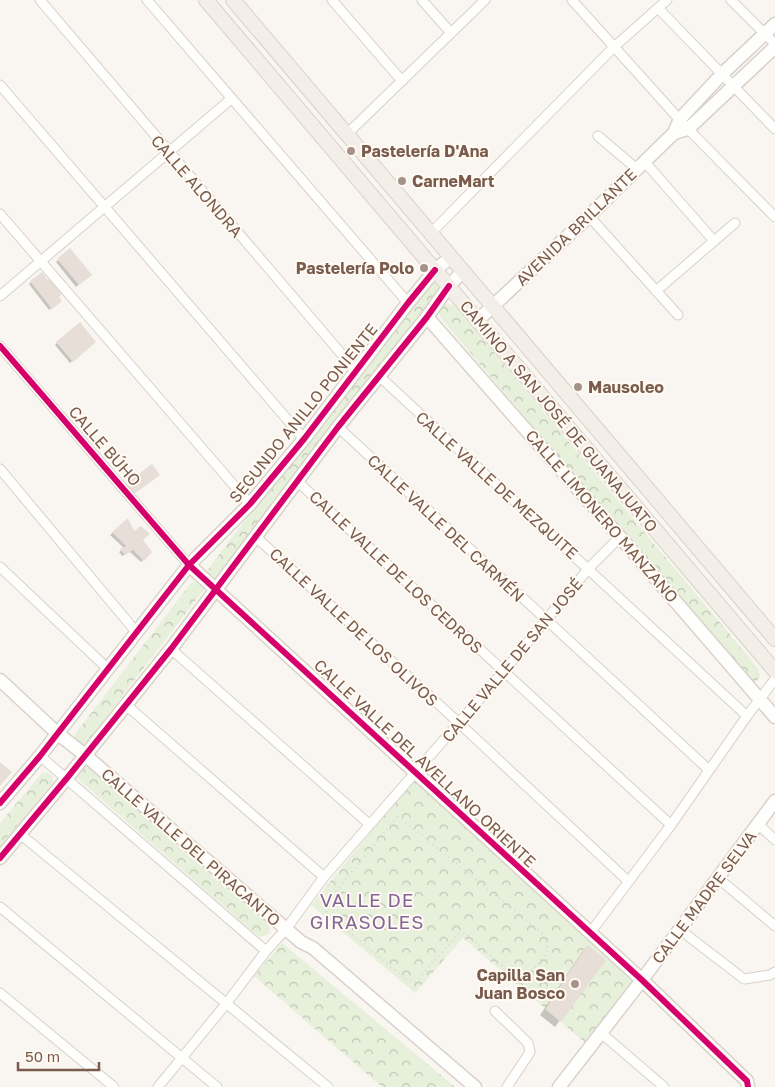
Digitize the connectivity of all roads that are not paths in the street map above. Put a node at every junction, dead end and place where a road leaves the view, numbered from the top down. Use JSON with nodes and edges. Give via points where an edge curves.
{"nodes":[{"id":1,"x":40,"y":0,"type":"edge"},
{"id":2,"x":147,"y":0,"type":"edge"},
{"id":3,"x":206,"y":0,"type":"edge"},
{"id":4,"x":233,"y":0,"type":"edge"},
{"id":5,"x":332,"y":0,"type":"edge"},
{"id":6,"x":422,"y":0,"type":"edge"},
{"id":7,"x":485,"y":0,"type":"edge"},
{"id":8,"x":572,"y":0,"type":"edge"},
{"id":9,"x":667,"y":0,"type":"edge"},
{"id":10,"x":731,"y":0,"type":"edge"},
{"id":11,"x":659,"y":8,"type":"junction"},
{"id":12,"x":775,"y":24,"type":"edge"},
{"id":13,"x":452,"y":33,"type":"junction"},
{"id":14,"x":765,"y":34,"type":"junction"},
{"id":15,"x":775,"y":45,"type":"edge"},
{"id":16,"x":614,"y":47,"type":"junction"},
{"id":17,"x":722,"y":74,"type":"junction"},
{"id":18,"x":402,"y":81,"type":"junction"},
{"id":19,"x":0,"y":85,"type":"edge"},
{"id":20,"x":734,"y":86,"type":"junction"},
{"id":21,"x":231,"y":99,"type":"junction"},
{"id":22,"x":680,"y":118,"type":"junction"},
{"id":23,"x":688,"y":129,"type":"junction"},
{"id":24,"x":775,"y":129,"type":"edge"},
{"id":25,"x":674,"y":133,"type":"junction"},
{"id":26,"x":347,"y":134,"type":"junction"},
{"id":27,"x":598,"y":136,"type":"dead end"},
{"id":28,"x":169,"y":153,"type":"junction"},
{"id":29,"x":641,"y":165,"type":"junction"},
{"id":30,"x":105,"y":207,"type":"junction"},
{"id":31,"x":0,"y":214,"type":"edge"},
{"id":32,"x":589,"y":216,"type":"junction"},
{"id":33,"x":775,"y":217,"type":"edge"},
{"id":34,"x":735,"y":222,"type":"dead end"},
{"id":35,"x":431,"y":233,"type":"junction"},
{"id":36,"x":714,"y":241,"type":"junction"},
{"id":37,"x":451,"y":257,"type":"junction"},
{"id":38,"x":40,"y":262,"type":"junction"},
{"id":39,"x":435,"y":270,"type":"junction"},
{"id":40,"x":463,"y":271,"type":"junction"},
{"id":41,"x":449,"y":286,"type":"junction"},
{"id":42,"x":656,"y":291,"type":"junction"},
{"id":43,"x":0,"y":296,"type":"edge"},
{"id":44,"x":408,"y":303,"type":"junction"},
{"id":45,"x":493,"y":305,"type":"junction"},
{"id":46,"x":678,"y":315,"type":"dead end"},
{"id":47,"x":427,"y":317,"type":"junction"},
{"id":48,"x":478,"y":320,"type":"junction"},
{"id":49,"x":0,"y":346,"type":"edge"},
{"id":50,"x":356,"y":371,"type":"junction"},
{"id":51,"x":379,"y":376,"type":"junction"},
{"id":52,"x":338,"y":427,"type":"junction"},
{"id":53,"x":304,"y":439,"type":"junction"},
{"id":54,"x":0,"y":469,"type":"edge"},
{"id":55,"x":297,"y":481,"type":"junction"},
{"id":56,"x":250,"y":504,"type":"junction"},
{"id":57,"x":256,"y":537,"type":"junction"},
{"id":58,"x":620,"y":537,"type":"junction"},
{"id":59,"x":189,"y":565,"type":"junction"},
{"id":60,"x":0,"y":567,"type":"edge"},
{"id":61,"x":589,"y":568,"type":"junction"},
{"id":62,"x":215,"y":589,"type":"junction"},
{"id":63,"x":546,"y":620,"type":"junction"},
{"id":64,"x":138,"y":633,"type":"junction"},
{"id":65,"x":775,"y":639,"type":"edge"},
{"id":66,"x":171,"y":648,"type":"junction"},
{"id":67,"x":108,"y":669,"type":"junction"},
{"id":68,"x":504,"y":671,"type":"junction"},
{"id":69,"x":775,"y":671,"type":"edge"},
{"id":70,"x":775,"y":679,"type":"edge"},
{"id":71,"x":0,"y":680,"type":"edge"},
{"id":72,"x":760,"y":699,"type":"junction"},
{"id":73,"x":125,"y":704,"type":"junction"},
{"id":74,"x":748,"y":716,"type":"junction"},
{"id":75,"x":775,"y":717,"type":"edge"},
{"id":76,"x":459,"y":723,"type":"junction"},
{"id":77,"x":57,"y":733,"type":"junction"},
{"id":78,"x":85,"y":755,"type":"junction"},
{"id":79,"x":40,"y":756,"type":"junction"},
{"id":80,"x":710,"y":770,"type":"junction"},
{"id":81,"x":416,"y":773,"type":"junction"},
{"id":82,"x":67,"y":778,"type":"junction"},
{"id":83,"x":775,"y":801,"type":"edge"},
{"id":84,"x":0,"y":802,"type":"edge"},
{"id":85,"x":369,"y":824,"type":"junction"},
{"id":86,"x":758,"y":824,"type":"junction"},
{"id":87,"x":671,"y":825,"type":"junction"},
{"id":88,"x":20,"y":834,"type":"junction"},
{"id":89,"x":775,"y":840,"type":"edge"},
{"id":90,"x":0,"y":858,"type":"edge"},
{"id":91,"x":324,"y":877,"type":"junction"},
{"id":92,"x":718,"y":878,"type":"junction"},
{"id":93,"x":628,"y":881,"type":"junction"},
{"id":94,"x":0,"y":907,"type":"edge"},
{"id":95,"x":775,"y":926,"type":"edge"},
{"id":96,"x":286,"y":929,"type":"junction"},
{"id":97,"x":680,"y":929,"type":"junction"},
{"id":98,"x":590,"y":933,"type":"junction"},
{"id":99,"x":301,"y":942,"type":"junction"},
{"id":100,"x":266,"y":950,"type":"junction"},
{"id":101,"x":775,"y":972,"type":"edge"},
{"id":102,"x":642,"y":980,"type":"junction"},
{"id":103,"x":0,"y":993,"type":"edge"},
{"id":104,"x":226,"y":1004,"type":"junction"},
{"id":105,"x":495,"y":1011,"type":"dead end"},
{"id":106,"x":600,"y":1032,"type":"junction"},
{"id":107,"x":182,"y":1058,"type":"junction"},
{"id":108,"x":562,"y":1086,"type":"edge"},
{"id":109,"x":114,"y":1087,"type":"edge"},
{"id":110,"x":158,"y":1087,"type":"edge"},
{"id":111,"x":217,"y":1087,"type":"edge"},
{"id":112,"x":328,"y":1087,"type":"edge"},
{"id":113,"x":464,"y":1087,"type":"edge"},
{"id":114,"x":476,"y":1087,"type":"edge"},
{"id":115,"x":506,"y":1087,"type":"edge"},
{"id":116,"x":664,"y":1087,"type":"edge"},
{"id":117,"x":748,"y":1087,"type":"edge"}],
"edges":[{"from":1,"to":28,"type":"street","name":"CALLE ALONDRA"},
{"from":2,"to":21,"type":"street"},
{"from":3,"to":39,"type":"main road","name":"CAMINO A SAN JOSÉ DE GUANAJUATO"},
{"from":4,"to":26,"type":"main road","name":"CAMINO A SAN JOSÉ DE GUANAJUATO"},
{"from":5,"to":18,"type":"street"},
{"from":6,"to":13,"type":"street"},
{"from":7,"to":13,"type":"street"},
{"from":8,"to":16,"type":"street"},
{"from":9,"to":11,"type":"street"},
{"from":10,"to":14,"type":"street"},
{"from":11,"to":16,"type":"street"},
{"from":11,"to":17,"type":"street"},
{"from":12,"to":14,"type":"main road","name":"AVENIDA BRILLANTE"},
{"from":13,"to":18,"type":"street"},
{"from":14,"to":15,"type":"street"},
{"from":14,"to":17,"type":"main road","name":"AVENIDA BRILLANTE"},
{"from":15,"to":20,"type":"main road","name":"AVENIDA BRILLANTE"},
{"from":16,"to":22,"type":"street"},
{"from":16,"to":35,"type":"street"},
{"from":17,"to":20,"type":"street"},
{"from":17,"to":22,"type":"main road","name":"AVENIDA BRILLANTE"},
{"from":18,"to":26,"type":"street"},
{"from":19,"to":30,"type":"street"},
{"from":20,"to":23,"type":"main road","name":"AVENIDA BRILLANTE"},
{"from":20,"to":24,"type":"street"},
{"from":21,"to":28,"type":"street"},
{"from":21,"to":44,"type":"street"},
{"from":22,"to":23,"type":"street"},
{"from":22,"to":25,"type":"main road","name":"AVENIDA BRILLANTE"},
{"from":23,"to":25,"type":"main road","name":"AVENIDA BRILLANTE"},
{"from":23,"to":33,"type":"street"},
{"from":25,"to":29,"type":"main road","name":"AVENIDA BRILLANTE"},
{"from":26,"to":35,"type":"main road","name":"CAMINO A SAN JOSÉ DE GUANAJUATO"},
{"from":27,"to":29,"type":"street"},
{"from":28,"to":30,"type":"street"},
{"from":28,"to":50,"type":"street","name":"CALLE ALONDRA"},
{"from":29,"to":32,"type":"main road","name":"AVENIDA BRILLANTE"},
{"from":29,"to":36,"type":"street"},
{"from":30,"to":38,"type":"street"},
{"from":30,"to":53,"type":"street"},
{"from":31,"to":38,"type":"street"},
{"from":32,"to":42,"type":"street"},
{"from":32,"to":45,"type":"main road","name":"AVENIDA BRILLANTE"},
{"from":34,"to":36,"type":"street"},
{"from":35,"to":37,"type":"main road","name":"CAMINO A SAN JOSÉ DE GUANAJUATO"},
{"from":36,"to":42,"type":"street"},
{"from":37,"to":39,"type":"main road","name":"SEGUNDO ANILLO PONIENTE"},
{"from":37,"to":40,"type":"main road","name":"CAMINO A SAN JOSÉ DE GUANAJUATO"},
{"from":38,"to":43,"type":"street"},
{"from":38,"to":56,"type":"street"},
{"from":39,"to":41,"type":"main road","name":"CAMINO A SAN JOSÉ DE GUANAJUATO"},
{"from":39,"to":44,"type":"main road","name":"SEGUNDO ANILLO PONIENTE"},
{"from":40,"to":41,"type":"main road"},
{"from":40,"to":45,"type":"main road","name":"CAMINO A SAN JOSÉ DE GUANAJUATO"},
{"from":41,"to":47,"type":"main road"},
{"from":41,"to":48,"type":"main road","name":"CAMINO A SAN JOSÉ DE GUANAJUATO"},
{"from":42,"to":46,"type":"street"},
{"from":44,"to":50,"type":"main road","name":"SEGUNDO ANILLO PONIENTE"},
{"from":45,"to":48,"type":"main road","name":"AVENIDA BRILLANTE"},
{"from":45,"to":65,"type":"main road","name":"CAMINO A SAN JOSÉ DE GUANAJUATO"},
{"from":47,"to":51,"type":"main road"},
{"from":47,"to":58,"type":"main road","name":"CALLE LIMONERO MANZANO"},
{"from":48,"to":69,"type":"main road","name":"CAMINO A SAN JOSÉ DE GUANAJUATO"},
{"from":49,"to":59,"type":"street","name":"CALLE BÚHO"},
{"from":50,"to":53,"type":"main road","name":"SEGUNDO ANILLO PONIENTE"},
{"from":51,"to":52,"type":"main road"},
{"from":51,"to":61,"type":"street","name":"CALLE VALLE DE MEZQUITE"},
{"from":52,"to":55,"type":"main road"},
{"from":52,"to":63,"type":"street","name":"CALLE VALLE DEL CARMÉN"},
{"from":53,"to":56,"type":"main road","name":"SEGUNDO ANILLO PONIENTE"},
{"from":54,"to":64,"type":"street"},
{"from":55,"to":57,"type":"main road"},
{"from":55,"to":68,"type":"street","name":"CALLE VALLE DE LOS CEDROS"},
{"from":56,"to":59,"type":"main road","name":"SEGUNDO ANILLO PONIENTE"},
{"from":57,"to":62,"type":"main road"},
{"from":57,"to":76,"type":"street","name":"CALLE VALLE DE LOS OLIVOS"},
{"from":58,"to":61,"type":"street","name":"CALLE VALLE DE SAN JOSÉ"},
{"from":58,"to":72,"type":"main road","name":"CALLE LIMONERO MANZANO"},
{"from":59,"to":62,"type":"main road","name":"CALLE VALLE DEL AVELLANO ORIENTE"},
{"from":59,"to":64,"type":"main road","name":"SEGUNDO ANILLO PONIENTE"},
{"from":60,"to":67,"type":"street"},
{"from":61,"to":63,"type":"street","name":"CALLE VALLE DE SAN JOSÉ"},
{"from":61,"to":74,"type":"street","name":"CALLE VALLE DE MEZQUITE"},
{"from":62,"to":66,"type":"main road"},
{"from":62,"to":81,"type":"main road","name":"CALLE VALLE DEL AVELLANO ORIENTE"},
{"from":63,"to":68,"type":"street","name":"CALLE VALLE DE SAN JOSÉ"},
{"from":63,"to":80,"type":"street","name":"CALLE VALLE DEL CARMÉN"},
{"from":64,"to":67,"type":"main road","name":"SEGUNDO ANILLO PONIENTE"},
{"from":66,"to":73,"type":"main road"},
{"from":66,"to":85,"type":"street"},
{"from":67,"to":77,"type":"main road","name":"SEGUNDO ANILLO PONIENTE"},
{"from":68,"to":76,"type":"street","name":"CALLE VALLE DE SAN JOSÉ"},
{"from":68,"to":87,"type":"street","name":"CALLE VALLE DE LOS CEDROS"},
{"from":70,"to":72,"type":"street"},
{"from":71,"to":77,"type":"main road","name":"CALLE VALLE DEL PIRACANTO"},
{"from":72,"to":74,"type":"street"},
{"from":72,"to":75,"type":"main road","name":"CALLE LIMONERO MANZANO"},
{"from":73,"to":78,"type":"main road"},
{"from":73,"to":91,"type":"street"},
{"from":74,"to":80,"type":"street"},
{"from":76,"to":81,"type":"street","name":"CALLE VALLE DE SAN JOSÉ"},
{"from":76,"to":93,"type":"street","name":"CALLE VALLE DE LOS OLIVOS"},
{"from":77,"to":78,"type":"main road","name":"CALLE VALLE DEL PIRACANTO"},
{"from":77,"to":79,"type":"main road","name":"SEGUNDO ANILLO PONIENTE"},
{"from":78,"to":82,"type":"main road"},
{"from":78,"to":96,"type":"main road","name":"CALLE VALLE DEL PIRACANTO"},
{"from":79,"to":82,"type":"street","name":"CALLE VALLE DEL PIRACANTO"},
{"from":79,"to":84,"type":"main road","name":"SEGUNDO ANILLO PONIENTE"},
{"from":80,"to":87,"type":"street"},
{"from":81,"to":85,"type":"street","name":"CALLE VALLE DE SAN JOSÉ"},
{"from":81,"to":98,"type":"main road","name":"CALLE VALLE DEL AVELLANO ORIENTE"},
{"from":82,"to":88,"type":"main road"},
{"from":82,"to":100,"type":"street","name":"CALLE VALLE DEL PIRACANTO"},
{"from":83,"to":86,"type":"main road","name":"CALLE MADRE SELVA"},
{"from":85,"to":91,"type":"street","name":"CALLE VALLE DE SAN JOSÉ"},
{"from":86,"to":89,"type":"street"},
{"from":86,"to":92,"type":"main road","name":"CALLE MADRE SELVA"},
{"from":87,"to":93,"type":"street"},
{"from":88,"to":90,"type":"main road"},
{"from":88,"to":104,"type":"street"},
{"from":91,"to":96,"type":"street","name":"CALLE VALLE DE SAN JOSÉ"},
{"from":92,"to":95,"type":"street"},
{"from":92,"to":97,"type":"main road","name":"CALLE MADRE SELVA"},
{"from":93,"to":98,"type":"street"},
{"from":94,"to":107,"type":"street"},
{"from":96,"to":99,"type":"main road","name":"CALLE VALLE DEL PIRACANTO"},
{"from":96,"to":100,"type":"street","name":"CALLE VALLE DE SAN JOSÉ"},
{"from":97,"to":101,"type":"street","via":[[744,979]]},
{"from":97,"to":102,"type":"main road","name":"CALLE MADRE SELVA"},
{"from":98,"to":102,"type":"main road","name":"CALLE VALLE DEL AVELLANO ORIENTE"},
{"from":99,"to":113,"type":"main road","name":"CALLE VALLE DEL PIRACANTO","via":[[307,953]]},
{"from":99,"to":114,"type":"main road","name":"CALLE VALLE DEL PIRACANTO","via":[[313,948]]},
{"from":100,"to":104,"type":"street","name":"CALLE VALLE DE SAN JOSÉ"},
{"from":102,"to":106,"type":"main road","name":"CALLE MADRE SELVA"},
{"from":102,"to":117,"type":"main road","name":"CALLE VALLE DEL AVELLANO ORIENTE","via":[[747,1081]]},
{"from":103,"to":109,"type":"street"},
{"from":104,"to":107,"type":"street","name":"CALLE VALLE DE SAN JOSÉ"},
{"from":104,"to":112,"type":"street"},
{"from":105,"to":115,"type":"street","via":[[528,1043],[530,1052]]},
{"from":106,"to":108,"type":"main road","name":"CALLE MADRE SELVA"},
{"from":106,"to":116,"type":"street"},
{"from":107,"to":110,"type":"street","name":"CALLE VALLE DE SAN JOSÉ"},
{"from":107,"to":111,"type":"street"}]}
